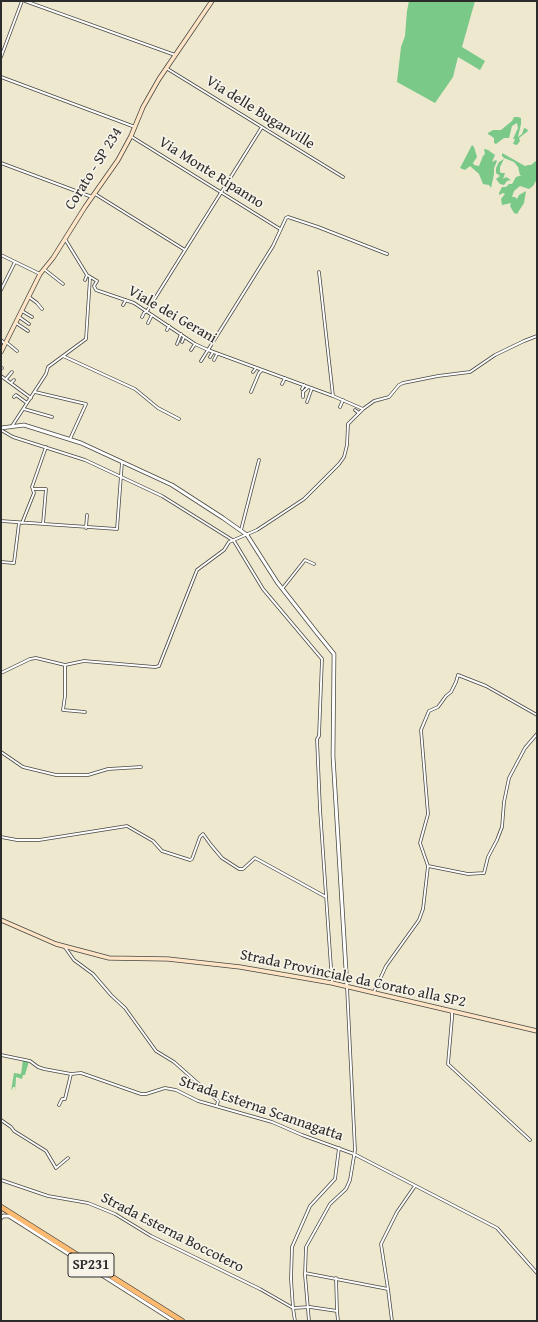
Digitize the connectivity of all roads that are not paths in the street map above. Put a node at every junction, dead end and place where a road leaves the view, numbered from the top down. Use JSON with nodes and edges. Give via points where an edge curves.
{"nodes":[{"id":1,"x":24,"y":1,"type":"edge"},
{"id":2,"x":212,"y":1,"type":"edge"},
{"id":3,"x":176,"y":55,"type":"junction"},
{"id":4,"x":1,"y":57,"type":"edge"},
{"id":5,"x":166,"y":68,"type":"junction"},
{"id":6,"x":1,"y":77,"type":"edge"},
{"id":7,"x":134,"y":127,"type":"junction"},
{"id":8,"x":262,"y":127,"type":"junction"},
{"id":9,"x":131,"y":136,"type":"junction"},
{"id":10,"x":1,"y":163,"type":"edge"},
{"id":11,"x":343,"y":177,"type":"dead end"},
{"id":12,"x":222,"y":192,"type":"junction"},
{"id":13,"x":93,"y":195,"type":"junction"},
{"id":14,"x":280,"y":229,"type":"junction"},
{"id":15,"x":64,"y":238,"type":"junction"},
{"id":16,"x":185,"y":250,"type":"junction"},
{"id":17,"x":386,"y":254,"type":"dead end"},
{"id":18,"x":1,"y":255,"type":"edge"},
{"id":19,"x":15,"y":262,"type":"junction"},
{"id":20,"x":44,"y":269,"type":"junction"},
{"id":21,"x":319,"y":272,"type":"dead end"},
{"id":22,"x":40,"y":274,"type":"junction"},
{"id":23,"x":87,"y":275,"type":"junction"},
{"id":24,"x":90,"y":278,"type":"junction"},
{"id":25,"x":85,"y":280,"type":"dead end"},
{"id":26,"x":64,"y":284,"type":"dead end"},
{"id":27,"x":1,"y":290,"type":"edge"},
{"id":28,"x":29,"y":297,"type":"junction"},
{"id":29,"x":126,"y":300,"type":"junction"},
{"id":30,"x":123,"y":305,"type":"dead end"},
{"id":31,"x":42,"y":309,"type":"dead end"},
{"id":32,"x":22,"y":311,"type":"junction"},
{"id":33,"x":147,"y":311,"type":"junction"},
{"id":34,"x":152,"y":315,"type":"junction"},
{"id":35,"x":19,"y":317,"type":"junction"},
{"id":36,"x":32,"y":317,"type":"dead end"},
{"id":37,"x":142,"y":317,"type":"dead end"},
{"id":38,"x":155,"y":317,"type":"junction"},
{"id":39,"x":154,"y":320,"type":"dead end"},
{"id":40,"x":16,"y":322,"type":"junction"},
{"id":41,"x":148,"y":323,"type":"dead end"},
{"id":42,"x":29,"y":324,"type":"dead end"},
{"id":43,"x":169,"y":326,"type":"junction"},
{"id":44,"x":167,"y":330,"type":"dead end"},
{"id":45,"x":28,"y":331,"type":"dead end"},
{"id":46,"x":181,"y":334,"type":"junction"},
{"id":47,"x":184,"y":336,"type":"junction"},
{"id":48,"x":537,"y":336,"type":"edge"},
{"id":49,"x":1,"y":340,"type":"edge"},
{"id":50,"x":182,"y":342,"type":"dead end"},
{"id":51,"x":5,"y":343,"type":"junction"},
{"id":52,"x":177,"y":344,"type":"dead end"},
{"id":53,"x":195,"y":344,"type":"junction"},
{"id":54,"x":191,"y":350,"type":"dead end"},
{"id":55,"x":208,"y":350,"type":"junction"},
{"id":56,"x":17,"y":351,"type":"dead end"},
{"id":57,"x":1,"y":352,"type":"edge"},
{"id":58,"x":213,"y":352,"type":"junction"},
{"id":59,"x":217,"y":354,"type":"junction"},
{"id":60,"x":63,"y":356,"type":"junction"},
{"id":61,"x":210,"y":356,"type":"dead end"},
{"id":62,"x":214,"y":360,"type":"dead end"},
{"id":63,"x":201,"y":361,"type":"dead end"},
{"id":64,"x":256,"y":368,"type":"junction"},
{"id":65,"x":262,"y":370,"type":"junction"},
{"id":66,"x":12,"y":372,"type":"dead end"},
{"id":67,"x":253,"y":372,"type":"dead end"},
{"id":68,"x":1,"y":376,"type":"edge"},
{"id":69,"x":285,"y":378,"type":"junction"},
{"id":70,"x":6,"y":379,"type":"junction"},
{"id":71,"x":14,"y":380,"type":"dead end"},
{"id":72,"x":11,"y":383,"type":"junction"},
{"id":73,"x":17,"y":383,"type":"dead end"},
{"id":74,"x":282,"y":384,"type":"dead end"},
{"id":75,"x":15,"y":386,"type":"junction"},
{"id":76,"x":304,"y":386,"type":"junction"},
{"id":77,"x":22,"y":387,"type":"dead end"},
{"id":78,"x":308,"y":387,"type":"junction"},
{"id":79,"x":312,"y":388,"type":"junction"},
{"id":80,"x":20,"y":389,"type":"junction"},
{"id":81,"x":302,"y":390,"type":"dead end"},
{"id":82,"x":34,"y":392,"type":"junction"},
{"id":83,"x":252,"y":392,"type":"dead end"},
{"id":84,"x":327,"y":394,"type":"junction"},
{"id":85,"x":333,"y":396,"type":"junction"},
{"id":86,"x":14,"y":397,"type":"dead end"},
{"id":87,"x":303,"y":397,"type":"dead end"},
{"id":88,"x":326,"y":397,"type":"dead end"},
{"id":89,"x":31,"y":398,"type":"junction"},
{"id":90,"x":343,"y":400,"type":"junction"},
{"id":91,"x":307,"y":402,"type":"dead end"},
{"id":92,"x":27,"y":403,"type":"junction"},
{"id":93,"x":340,"y":407,"type":"dead end"},
{"id":94,"x":24,"y":409,"type":"junction"},
{"id":95,"x":364,"y":409,"type":"junction"},
{"id":96,"x":355,"y":410,"type":"dead end"},
{"id":97,"x":359,"y":413,"type":"junction"},
{"id":98,"x":52,"y":417,"type":"dead end"},
{"id":99,"x":179,"y":419,"type":"dead end"},
{"id":100,"x":12,"y":426,"type":"junction"},
{"id":101,"x":1,"y":429,"type":"edge"},
{"id":102,"x":70,"y":439,"type":"junction"},
{"id":103,"x":46,"y":447,"type":"junction"},
{"id":104,"x":260,"y":460,"type":"dead end"},
{"id":105,"x":122,"y":462,"type":"junction"},
{"id":106,"x":122,"y":477,"type":"junction"},
{"id":107,"x":33,"y":489,"type":"junction"},
{"id":108,"x":87,"y":514,"type":"dead end"},
{"id":109,"x":1,"y":521,"type":"edge"},
{"id":110,"x":20,"y":523,"type":"junction"},
{"id":111,"x":43,"y":524,"type":"junction"},
{"id":112,"x":86,"y":528,"type":"junction"},
{"id":113,"x":241,"y":530,"type":"junction"},
{"id":114,"x":247,"y":535,"type":"junction"},
{"id":115,"x":232,"y":540,"type":"junction"},
{"id":116,"x":1,"y":562,"type":"edge"},
{"id":117,"x":314,"y":564,"type":"dead end"},
{"id":118,"x":282,"y":588,"type":"junction"},
{"id":119,"x":65,"y":665,"type":"junction"},
{"id":120,"x":1,"y":673,"type":"edge"},
{"id":121,"x":85,"y":712,"type":"dead end"},
{"id":122,"x":537,"y":716,"type":"edge"},
{"id":123,"x":537,"y":734,"type":"edge"},
{"id":124,"x":1,"y":752,"type":"edge"},
{"id":125,"x":141,"y":767,"type":"dead end"},
{"id":126,"x":1,"y":837,"type":"edge"},
{"id":127,"x":428,"y":866,"type":"junction"},
{"id":128,"x":326,"y":897,"type":"junction"},
{"id":129,"x":1,"y":920,"type":"edge"},
{"id":130,"x":64,"y":946,"type":"junction"},
{"id":131,"x":332,"y":983,"type":"junction"},
{"id":132,"x":347,"y":987,"type":"junction"},
{"id":133,"x":374,"y":992,"type":"junction"},
{"id":134,"x":443,"y":1008,"type":"junction"},
{"id":135,"x":537,"y":1031,"type":"edge"},
{"id":136,"x":1,"y":1055,"type":"edge"},
{"id":137,"x":71,"y":1074,"type":"junction"},
{"id":138,"x":59,"y":1105,"type":"dead end"},
{"id":139,"x":217,"y":1105,"type":"junction"},
{"id":140,"x":1,"y":1120,"type":"edge"},
{"id":141,"x":530,"y":1140,"type":"dead end"},
{"id":142,"x":339,"y":1148,"type":"junction"},
{"id":143,"x":353,"y":1154,"type":"junction"},
{"id":144,"x":68,"y":1158,"type":"dead end"},
{"id":145,"x":1,"y":1180,"type":"edge"},
{"id":146,"x":416,"y":1186,"type":"junction"},
{"id":147,"x":1,"y":1209,"type":"edge"},
{"id":148,"x":1,"y":1218,"type":"edge"},
{"id":149,"x":305,"y":1273,"type":"junction"},
{"id":150,"x":537,"y":1273,"type":"edge"},
{"id":151,"x":336,"y":1278,"type":"junction"},
{"id":152,"x":388,"y":1289,"type":"junction"},
{"id":153,"x":308,"y":1307,"type":"junction"},
{"id":154,"x":293,"y":1308,"type":"junction"},
{"id":155,"x":337,"y":1311,"type":"junction"},
{"id":156,"x":174,"y":1321,"type":"edge"},
{"id":157,"x":178,"y":1321,"type":"edge"},
{"id":158,"x":182,"y":1321,"type":"edge"},
{"id":159,"x":295,"y":1321,"type":"edge"},
{"id":160,"x":309,"y":1321,"type":"edge"},
{"id":161,"x":338,"y":1321,"type":"edge"},
{"id":162,"x":392,"y":1321,"type":"edge"}],
"edges":[{"from":1,"to":3,"type":"street"},
{"from":1,"to":4,"type":"street"},
{"from":2,"to":3,"type":"main road","name":"Corato - SP 234"},
{"from":3,"to":5,"type":"main road","name":"Corato - SP 234"},
{"from":5,"to":7,"type":"main road","name":"Corato - SP 234"},
{"from":5,"to":8,"type":"street","name":"Via delle Buganville"},
{"from":6,"to":7,"type":"street"},
{"from":7,"to":9,"type":"main road","name":"Corato - SP 234"},
{"from":8,"to":11,"type":"street","name":"Via delle Buganville"},
{"from":8,"to":12,"type":"street"},
{"from":9,"to":12,"type":"street","name":"Via Monte Ripanno"},
{"from":9,"to":13,"type":"main road","name":"Corato - SP 234","via":[[118,160]]},
{"from":10,"to":13,"type":"street"},
{"from":12,"to":14,"type":"street","name":"Via Monte Ripanno"},
{"from":12,"to":16,"type":"street"},
{"from":13,"to":15,"type":"main road","name":"Corato - SP 234"},
{"from":13,"to":16,"type":"street"},
{"from":14,"to":17,"type":"street","via":[[288,217]]},
{"from":14,"to":55,"type":"street","via":[[273,246]]},
{"from":15,"to":20,"type":"main road","name":"Corato - SP 234"},
{"from":15,"to":23,"type":"street","name":"Viale dei Gerani"},
{"from":16,"to":33,"type":"street"},
{"from":18,"to":19,"type":"street"},
{"from":19,"to":22,"type":"street"},
{"from":19,"to":27,"type":"street"},
{"from":20,"to":22,"type":"main road","name":"Corato - SP 234"},
{"from":20,"to":26,"type":"street"},
{"from":21,"to":85,"type":"street"},
{"from":22,"to":28,"type":"main road","name":"Corato - SP 234"},
{"from":23,"to":24,"type":"street","name":"Viale dei Gerani"},
{"from":23,"to":25,"type":"street"},
{"from":24,"to":29,"type":"street","name":"Viale dei Gerani","via":[[97,281],[94,286],[96,290]]},
{"from":24,"to":60,"type":"street","via":[[86,339]]},
{"from":28,"to":31,"type":"street"},
{"from":28,"to":32,"type":"main road","name":"Corato - SP 234"},
{"from":29,"to":30,"type":"street"},
{"from":29,"to":33,"type":"street","name":"Viale dei Gerani","via":[[140,305]]},
{"from":32,"to":35,"type":"main road","name":"Corato - SP 234"},
{"from":32,"to":36,"type":"street"},
{"from":33,"to":34,"type":"street","name":"Viale dei Gerani"},
{"from":33,"to":37,"type":"street"},
{"from":34,"to":38,"type":"street","name":"Viale dei Gerani"},
{"from":34,"to":41,"type":"street"},
{"from":35,"to":40,"type":"main road","name":"Corato - SP 234"},
{"from":35,"to":42,"type":"street"},
{"from":38,"to":39,"type":"street"},
{"from":38,"to":43,"type":"street","name":"Viale dei Gerani"},
{"from":40,"to":45,"type":"street"},
{"from":40,"to":51,"type":"main road","name":"Corato - SP 234"},
{"from":43,"to":44,"type":"street"},
{"from":43,"to":46,"type":"street","name":"Viale dei Gerani"},
{"from":46,"to":47,"type":"street","name":"Viale dei Gerani"},
{"from":46,"to":52,"type":"street"},
{"from":47,"to":50,"type":"street"},
{"from":47,"to":53,"type":"street","name":"Viale dei Gerani"},
{"from":48,"to":95,"type":"street","via":[[496,355],[470,372],[403,383],[389,397],[374,401]]},
{"from":49,"to":51,"type":"street"},
{"from":51,"to":56,"type":"street"},
{"from":51,"to":57,"type":"main road","name":"Corato - SP 234"},
{"from":53,"to":54,"type":"street"},
{"from":53,"to":55,"type":"street","name":"Viale dei Gerani"},
{"from":55,"to":58,"type":"street","name":"Viale dei Gerani"},
{"from":55,"to":63,"type":"street"},
{"from":58,"to":59,"type":"street","name":"Viale dei Gerani"},
{"from":58,"to":61,"type":"street"},
{"from":59,"to":62,"type":"street"},
{"from":59,"to":64,"type":"street","name":"Viale dei Gerani"},
{"from":60,"to":82,"type":"street","via":[[48,367]]},
{"from":60,"to":99,"type":"street","via":[[136,389],[158,408]]},
{"from":64,"to":65,"type":"street","name":"Viale dei Gerani"},
{"from":64,"to":67,"type":"street"},
{"from":65,"to":69,"type":"street","name":"Viale dei Gerani"},
{"from":65,"to":83,"type":"street"},
{"from":66,"to":70,"type":"street"},
{"from":68,"to":70,"type":"street"},
{"from":69,"to":74,"type":"street"},
{"from":69,"to":76,"type":"street","name":"Viale dei Gerani"},
{"from":70,"to":72,"type":"street"},
{"from":71,"to":72,"type":"street"},
{"from":72,"to":75,"type":"street"},
{"from":73,"to":75,"type":"street"},
{"from":75,"to":80,"type":"street"},
{"from":76,"to":78,"type":"street","name":"Viale dei Gerani"},
{"from":76,"to":81,"type":"street"},
{"from":77,"to":80,"type":"street"},
{"from":78,"to":79,"type":"street","name":"Viale dei Gerani"},
{"from":78,"to":87,"type":"street"},
{"from":79,"to":84,"type":"street","name":"Viale dei Gerani"},
{"from":79,"to":91,"type":"street"},
{"from":80,"to":89,"type":"street"},
{"from":82,"to":89,"type":"street"},
{"from":82,"to":102,"type":"street","via":[[86,404]]},
{"from":84,"to":85,"type":"street","name":"Viale dei Gerani"},
{"from":84,"to":88,"type":"street"},
{"from":85,"to":90,"type":"street","name":"Viale dei Gerani"},
{"from":86,"to":92,"type":"street","via":[[16,395]]},
{"from":89,"to":92,"type":"street"},
{"from":90,"to":93,"type":"street"},
{"from":90,"to":95,"type":"street","name":"Viale dei Gerani"},
{"from":92,"to":94,"type":"street"},
{"from":94,"to":98,"type":"street"},
{"from":94,"to":100,"type":"street"},
{"from":95,"to":97,"type":"street"},
{"from":96,"to":97,"type":"street"},
{"from":97,"to":114,"type":"street","via":[[348,424],[346,450],[339,464],[295,507]]},
{"from":100,"to":101,"type":"street"},
{"from":100,"to":102,"type":"street","via":[[24,425]]},
{"from":101,"to":103,"type":"street","via":[[13,437]]},
{"from":102,"to":105,"type":"street"},
{"from":103,"to":106,"type":"street","via":[[85,460]]},
{"from":103,"to":107,"type":"street"},
{"from":104,"to":113,"type":"street"},
{"from":105,"to":106,"type":"street"},
{"from":105,"to":113,"type":"street","via":[[172,485]]},
{"from":106,"to":112,"type":"street","via":[[118,528]]},
{"from":106,"to":115,"type":"street","via":[[162,496]]},
{"from":107,"to":110,"type":"street","via":[[34,493]]},
{"from":107,"to":111,"type":"street","via":[[46,489]]},
{"from":108,"to":112,"type":"street"},
{"from":109,"to":110,"type":"street"},
{"from":110,"to":111,"type":"street"},
{"from":110,"to":116,"type":"street","via":[[14,562]]},
{"from":111,"to":112,"type":"street"},
{"from":113,"to":114,"type":"street"},
{"from":114,"to":115,"type":"street"},
{"from":114,"to":118,"type":"street"},
{"from":115,"to":119,"type":"street","via":[[224,550],[197,570],[159,666],[84,661]]},
{"from":115,"to":128,"type":"street","via":[[263,589],[322,660],[317,739]]},
{"from":117,"to":118,"type":"street","via":[[305,560]]},
{"from":118,"to":132,"type":"street","via":[[334,654],[333,756]]},
{"from":119,"to":120,"type":"street","via":[[36,658]]},
{"from":119,"to":121,"type":"street","via":[[64,710]]},
{"from":122,"to":127,"type":"street","via":[[486,686],[458,675],[451,692],[438,707],[429,711],[422,730],[428,814],[420,843]]},
{"from":123,"to":127,"type":"street","via":[[525,748],[510,778],[504,802],[502,827],[488,857],[484,873],[468,874]]},
{"from":124,"to":125,"type":"street","via":[[23,767],[56,775],[88,775],[108,769]]},
{"from":126,"to":128,"type":"street","via":[[39,840],[127,826],[153,841],[162,851],[190,860],[203,834],[222,858],[239,869],[243,869],[256,858]]},
{"from":127,"to":133,"type":"street","via":[[423,909],[419,920],[386,966]]},
{"from":128,"to":131,"type":"street"},
{"from":129,"to":130,"type":"main road","name":"Strada Provinciale da Corato alla SP2"},
{"from":130,"to":131,"type":"main road","name":"Strada Provinciale da Corato alla SP2","via":[[109,958],[168,959],[224,964]]},
{"from":130,"to":139,"type":"street","via":[[74,960],[93,974],[125,1008],[156,1052],[174,1062],[218,1102]]},
{"from":131,"to":132,"type":"main road","name":"Strada Provinciale da Corato alla SP2"},
{"from":132,"to":133,"type":"main road","name":"Strada Provinciale da Corato alla SP2"},
{"from":132,"to":143,"type":"street","name":"Strada Esterna Scannagatta","via":[[355,1150]]},
{"from":133,"to":134,"type":"main road","name":"Strada Provinciale da Corato alla SP2"},
{"from":134,"to":135,"type":"main road","name":"Strada Provinciale da Corato alla SP2"},
{"from":134,"to":141,"type":"street","via":[[452,1012],[448,1064]]},
{"from":136,"to":137,"type":"street","name":"Strada Esterna Scannagatta","via":[[30,1061],[44,1069]]},
{"from":137,"to":138,"type":"street","via":[[65,1099],[62,1099]]},
{"from":137,"to":139,"type":"street","name":"Strada Esterna Scannagatta","via":[[81,1074],[141,1094],[159,1089],[172,1089],[198,1101]]},
{"from":139,"to":142,"type":"street","name":"Strada Esterna Scannagatta","via":[[272,1122]]},
{"from":140,"to":144,"type":"street","via":[[46,1150],[56,1168]]},
{"from":142,"to":143,"type":"street","name":"Strada Esterna Scannagatta"},
{"from":142,"to":154,"type":"street","via":[[335,1179],[310,1206],[292,1247]]},
{"from":143,"to":146,"type":"street"},
{"from":143,"to":149,"type":"street","via":[[350,1180],[346,1189],[330,1204],[307,1245]]},
{"from":145,"to":154,"type":"street","name":"Strada Esterna Boccotero","via":[[48,1196],[94,1205]]},
{"from":146,"to":150,"type":"street","via":[[497,1228]]},
{"from":146,"to":152,"type":"street","via":[[397,1212],[381,1244]]},
{"from":147,"to":157,"type":"highway","number":"SP231"},
{"from":147,"to":158,"type":"highway","number":"SP231"},
{"from":148,"to":156,"type":"street","via":[[9,1216]]},
{"from":149,"to":151,"type":"street"},
{"from":149,"to":153,"type":"street"},
{"from":151,"to":152,"type":"street"},
{"from":151,"to":155,"type":"street"},
{"from":152,"to":162,"type":"street"},
{"from":153,"to":154,"type":"street"},
{"from":153,"to":155,"type":"street"},
{"from":153,"to":160,"type":"street"},
{"from":154,"to":159,"type":"street"},
{"from":155,"to":161,"type":"street"}]}
